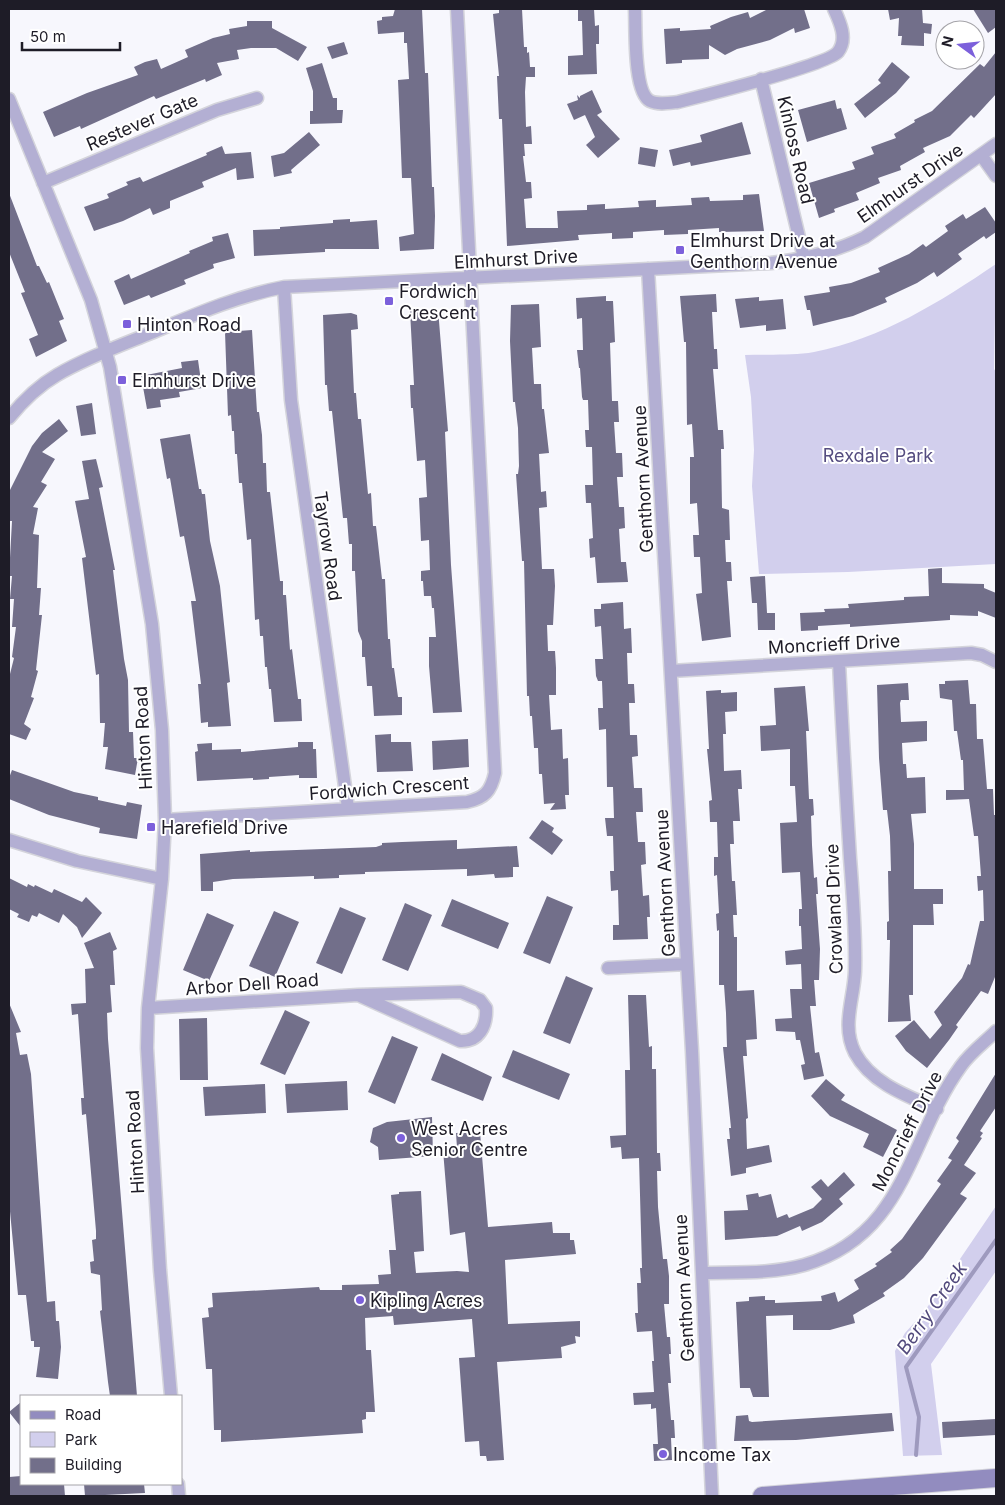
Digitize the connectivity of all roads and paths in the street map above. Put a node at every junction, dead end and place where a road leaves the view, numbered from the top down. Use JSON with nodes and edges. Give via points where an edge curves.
{"nodes":[{"id":1,"x":457,"y":9,"type":"edge"},
{"id":2,"x":635,"y":9,"type":"edge"},
{"id":3,"x":834,"y":9,"type":"edge"},
{"id":4,"x":761,"y":79,"type":"junction"},
{"id":5,"x":257,"y":98,"type":"dead end"},
{"id":6,"x":9,"y":99,"type":"edge"},
{"id":7,"x":996,"y":144,"type":"edge"},
{"id":8,"x":981,"y":155,"type":"junction"},
{"id":9,"x":996,"y":176,"type":"edge"},
{"id":10,"x":43,"y":183,"type":"junction"},
{"id":11,"x":804,"y":258,"type":"junction"},
{"id":12,"x":648,"y":269,"type":"junction"},
{"id":13,"x":470,"y":279,"type":"junction"},
{"id":14,"x":284,"y":287,"type":"junction"},
{"id":15,"x":107,"y":351,"type":"junction"},
{"id":16,"x":9,"y":418,"type":"edge"},
{"id":17,"x":839,"y":662,"type":"junction"},
{"id":18,"x":996,"y":662,"type":"edge"},
{"id":19,"x":671,"y":671,"type":"junction"},
{"id":20,"x":348,"y":808,"type":"junction"},
{"id":21,"x":165,"y":820,"type":"junction"},
{"id":22,"x":9,"y":840,"type":"edge"},
{"id":23,"x":162,"y":879,"type":"junction"},
{"id":24,"x":687,"y":964,"type":"junction"},
{"id":25,"x":608,"y":968,"type":"dead end"},
{"id":26,"x":358,"y":995,"type":"junction"},
{"id":27,"x":148,"y":1008,"type":"junction"},
{"id":28,"x":996,"y":1031,"type":"edge"},
{"id":29,"x":937,"y":1109,"type":"junction"},
{"id":30,"x":702,"y":1273,"type":"junction"},
{"id":31,"x":171,"y":1395,"type":"edge"},
{"id":32,"x":996,"y":1478,"type":"edge"},
{"id":33,"x":712,"y":1496,"type":"edge"},
{"id":34,"x":762,"y":1496,"type":"edge"}],
"edges":[{"from":1,"to":13,"type":"street","name":"Fordwich Crescent"},
{"from":2,"to":4,"type":"street","via":[[638,78],[643,93],[650,101],[678,102]]},
{"from":3,"to":4,"type":"street","via":[[842,28],[843,43],[837,53],[825,60]]},
{"from":4,"to":11,"type":"street","name":"Kinloss Road"},
{"from":5,"to":10,"type":"street","name":"Restever Gate","via":[[217,110]]},
{"from":6,"to":10,"type":"street","name":"Hinton Road"},
{"from":7,"to":8,"type":"street","name":"Elmhurst Drive"},
{"from":8,"to":9,"type":"street"},
{"from":8,"to":11,"type":"street","name":"Elmhurst Drive","via":[[865,237],[842,248]]},
{"from":10,"to":15,"type":"street","name":"Hinton Road","via":[[91,300]]},
{"from":11,"to":12,"type":"street","name":"Elmhurst Drive"},
{"from":12,"to":13,"type":"street","name":"Elmhurst Drive"},
{"from":12,"to":19,"type":"street","name":"Genthorn Avenue"},
{"from":13,"to":14,"type":"street","name":"Elmhurst Drive"},
{"from":13,"to":20,"type":"street","name":"Fordwich Crescent","via":[[493,783],[487,794],[467,802]]},
{"from":14,"to":15,"type":"street","name":"Elmhurst Drive","via":[[218,306]]},
{"from":14,"to":20,"type":"street","name":"Tayrow Road","via":[[291,400]]},
{"from":15,"to":16,"type":"street","name":"Elmhurst Drive","via":[[56,375]]},
{"from":15,"to":21,"type":"street","name":"Hinton Road","via":[[152,624],[162,730]]},
{"from":17,"to":18,"type":"street","name":"Moncrieff Drive","via":[[971,654]]},
{"from":17,"to":19,"type":"street","name":"Moncrieff Drive"},
{"from":17,"to":29,"type":"street","name":"Crowland Drive","via":[[854,928],[855,973],[848,1016],[849,1033],[864,1068],[880,1081]]},
{"from":19,"to":24,"type":"street","name":"Genthorn Avenue"},
{"from":20,"to":21,"type":"street","name":"Fordwich Crescent"},
{"from":21,"to":23,"type":"street","name":"Hinton Road"},
{"from":22,"to":23,"type":"street","via":[[77,861]]},
{"from":23,"to":27,"type":"street","name":"Hinton Road"},
{"from":24,"to":25,"type":"street"},
{"from":24,"to":30,"type":"street","name":"Genthorn Avenue"},
{"from":26,"to":26,"type":"street","name":"Arbor Dell Road","via":[[461,992],[483,1004],[486,1012],[484,1026],[470,1042],[460,1041]]},
{"from":26,"to":27,"type":"street","name":"Arbor Dell Road"},
{"from":27,"to":31,"type":"street","name":"Hinton Road","via":[[147,1048],[160,1270]]},
{"from":28,"to":29,"type":"street","name":"Moncrieff Drive","via":[[962,1064]]},
{"from":29,"to":30,"type":"street","name":"Moncrieff Drive","via":[[887,1208],[847,1246],[805,1265],[782,1270]]},
{"from":30,"to":33,"type":"street","name":"Genthorn Avenue"},
{"from":32,"to":34,"type":"main road"}]}
